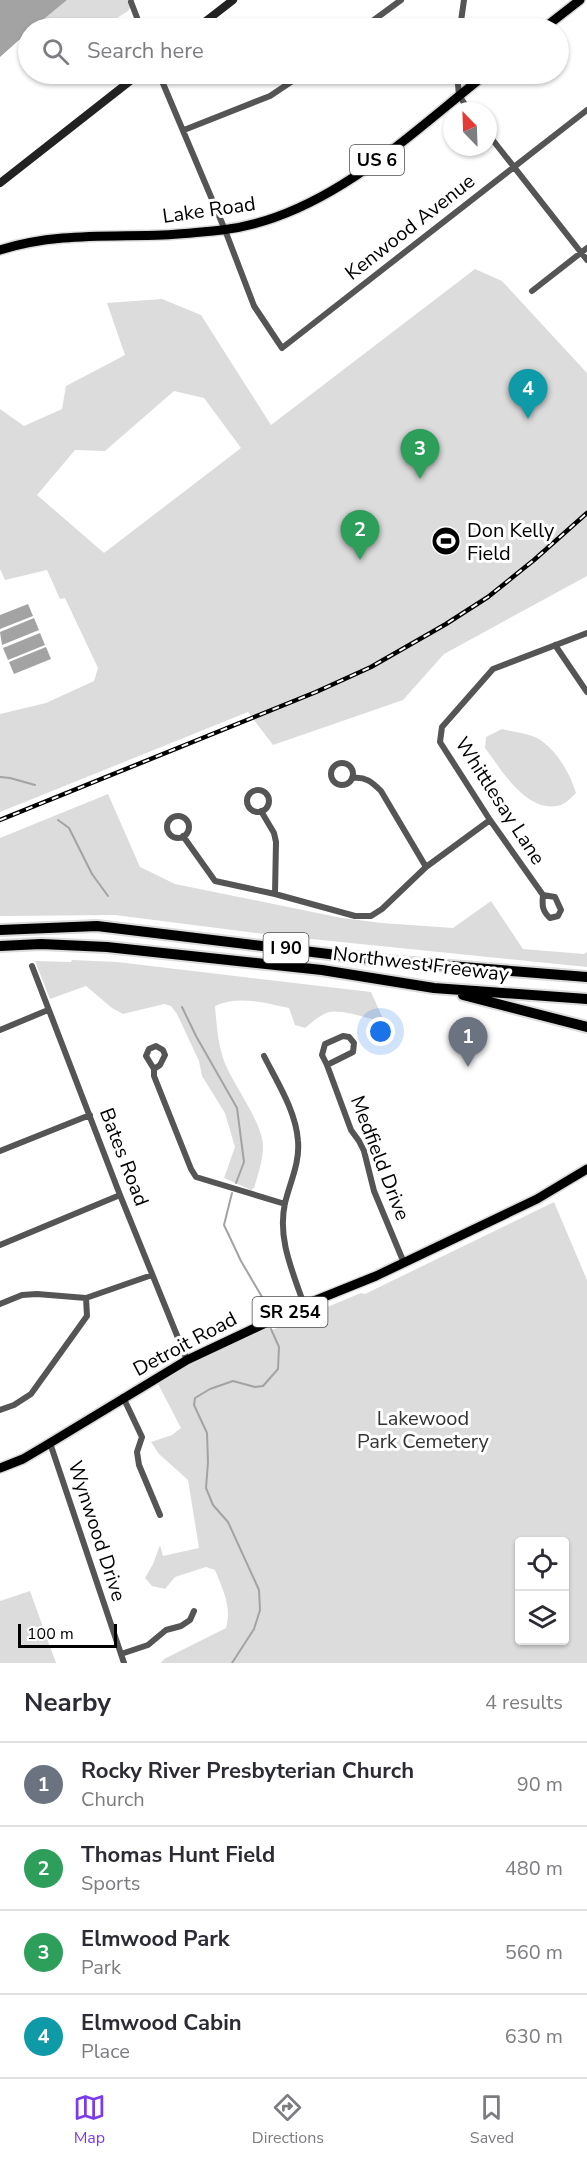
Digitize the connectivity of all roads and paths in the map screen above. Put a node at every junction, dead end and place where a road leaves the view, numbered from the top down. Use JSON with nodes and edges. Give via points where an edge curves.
{"nodes":[{"id":1,"x":233,"y":0,"type":"edge"},
{"id":2,"x":401,"y":0,"type":"edge"},
{"id":3,"x":464,"y":0,"type":"edge"},
{"id":4,"x":580,"y":0,"type":"edge"},
{"id":5,"x":131,"y":2,"type":"dead end"},
{"id":6,"x":137,"y":18,"type":"edge"},
{"id":7,"x":210,"y":18,"type":"edge"},
{"id":8,"x":377,"y":18,"type":"edge"},
{"id":9,"x":461,"y":18,"type":"edge"},
{"id":10,"x":557,"y":18,"type":"edge"},
{"id":11,"x":126,"y":84,"type":"edge"},
{"id":12,"x":163,"y":84,"type":"edge"},
{"id":13,"x":288,"y":84,"type":"edge"},
{"id":14,"x":458,"y":84,"type":"edge"},
{"id":15,"x":473,"y":84,"type":"edge"},
{"id":16,"x":459,"y":95,"type":"junction"},
{"id":17,"x":463,"y":102,"type":"edge"},
{"id":18,"x":587,"y":110,"type":"edge"},
{"id":19,"x":184,"y":130,"type":"junction"},
{"id":20,"x":497,"y":145,"type":"edge"},
{"id":21,"x":514,"y":167,"type":"junction"},
{"id":22,"x":0,"y":183,"type":"edge"},
{"id":23,"x":225,"y":230,"type":"junction"},
{"id":24,"x":0,"y":250,"type":"edge"},
{"id":25,"x":584,"y":250,"type":"edge"},
{"id":26,"x":587,"y":260,"type":"edge"},
{"id":27,"x":532,"y":291,"type":"dead end"},
{"id":28,"x":587,"y":633,"type":"edge"},
{"id":29,"x":555,"y":645,"type":"junction"},
{"id":30,"x":587,"y":692,"type":"edge"},
{"id":31,"x":352,"y":778,"type":"dead end"},
{"id":32,"x":261,"y":811,"type":"dead end"},
{"id":33,"x":490,"y":820,"type":"junction"},
{"id":34,"x":183,"y":837,"type":"dead end"},
{"id":35,"x":426,"y":867,"type":"junction"},
{"id":36,"x":275,"y":894,"type":"junction"},
{"id":37,"x":543,"y":895,"type":"dead end"},
{"id":38,"x":0,"y":930,"type":"edge"},
{"id":39,"x":0,"y":946,"type":"edge"},
{"id":40,"x":32,"y":966,"type":"dead end"},
{"id":41,"x":587,"y":976,"type":"edge"},
{"id":42,"x":434,"y":988,"type":"junction"},
{"id":43,"x":587,"y":999,"type":"edge"},
{"id":44,"x":48,"y":1010,"type":"junction"},
{"id":45,"x":587,"y":1027,"type":"edge"},
{"id":46,"x":0,"y":1030,"type":"edge"},
{"id":47,"x":264,"y":1056,"type":"dead end"},
{"id":48,"x":327,"y":1065,"type":"junction"},
{"id":49,"x":154,"y":1069,"type":"dead end"},
{"id":50,"x":90,"y":1115,"type":"junction"},
{"id":51,"x":0,"y":1151,"type":"edge"},
{"id":52,"x":587,"y":1169,"type":"edge"},
{"id":53,"x":120,"y":1195,"type":"junction"},
{"id":54,"x":285,"y":1203,"type":"junction"},
{"id":55,"x":0,"y":1245,"type":"edge"},
{"id":56,"x":404,"y":1263,"type":"junction"},
{"id":57,"x":152,"y":1275,"type":"junction"},
{"id":58,"x":86,"y":1298,"type":"junction"},
{"id":59,"x":0,"y":1304,"type":"edge"},
{"id":60,"x":304,"y":1305,"type":"junction"},
{"id":61,"x":188,"y":1360,"type":"junction"},
{"id":62,"x":123,"y":1397,"type":"junction"},
{"id":63,"x":0,"y":1410,"type":"edge"},
{"id":64,"x":50,"y":1443,"type":"junction"},
{"id":65,"x":0,"y":1468,"type":"edge"},
{"id":66,"x":160,"y":1515,"type":"dead end"},
{"id":67,"x":194,"y":1611,"type":"dead end"},
{"id":68,"x":120,"y":1654,"type":"junction"},
{"id":69,"x":124,"y":1663,"type":"edge"}],
"edges":[{"from":1,"to":7,"type":"street"},
{"from":2,"to":8,"type":"street"},
{"from":3,"to":9,"type":"street"},
{"from":4,"to":10,"type":"main road"},
{"from":5,"to":6,"type":"street"},
{"from":11,"to":22,"type":"street"},
{"from":12,"to":19,"type":"street"},
{"from":13,"to":19,"type":"street","via":[[270,96]]},
{"from":14,"to":16,"type":"street"},
{"from":15,"to":16,"type":"main road","name":"Lake Road","number":"US 6"},
{"from":16,"to":17,"type":"street"},
{"from":16,"to":23,"type":"main road","name":"Lake Road","number":"US 6","via":[[372,164],[325,195],[265,220]]},
{"from":18,"to":21,"type":"street","name":"Kenwood Avenue"},
{"from":19,"to":23,"type":"street"},
{"from":20,"to":21,"type":"street"},
{"from":21,"to":23,"type":"street","name":"Kenwood Avenue","via":[[282,348],[254,306]]},
{"from":21,"to":25,"type":"street"},
{"from":23,"to":24,"type":"main road","name":"Lake Road","number":"US 6","via":[[58,237]]},
{"from":25,"to":26,"type":"street"},
{"from":25,"to":27,"type":"street"},
{"from":28,"to":29,"type":"street"},
{"from":29,"to":30,"type":"street"},
{"from":29,"to":33,"type":"street","name":"Whittlesay Lane","via":[[493,669],[442,727],[440,742]]},
{"from":31,"to":35,"type":"street","via":[[371,781],[381,791]]},
{"from":32,"to":36,"type":"street","via":[[276,842]]},
{"from":33,"to":35,"type":"street"},
{"from":33,"to":37,"type":"street","name":"Whittlesay Lane"},
{"from":34,"to":36,"type":"street","via":[[215,881]]},
{"from":35,"to":36,"type":"street","via":[[371,916],[356,916]]},
{"from":38,"to":41,"type":"highway","name":"Northwest Freeway","number":"I 90","via":[[97,926],[387,961]]},
{"from":39,"to":42,"type":"highway","name":"Northwest Freeway","number":"I 90","via":[[107,947],[329,971]]},
{"from":40,"to":44,"type":"street","name":"Bates Road"},
{"from":42,"to":43,"type":"highway","name":"Northwest Freeway","number":"I 90"},
{"from":42,"to":45,"type":"highway"},
{"from":44,"to":46,"type":"street"},
{"from":44,"to":50,"type":"street","name":"Bates Road"},
{"from":47,"to":54,"type":"street","via":[[292,1113],[298,1140],[296,1169]]},
{"from":48,"to":48,"type":"street","via":[[322,1055],[325,1044],[343,1036],[352,1040],[353,1052]]},
{"from":48,"to":56,"type":"street","name":"Medfield Drive","via":[[351,1130],[364,1151],[374,1191]]},
{"from":49,"to":54,"type":"street","via":[[196,1176]]},
{"from":50,"to":51,"type":"street"},
{"from":50,"to":53,"type":"street","name":"Bates Road"},
{"from":52,"to":56,"type":"main road","name":"Detroit Road","number":"SR 254","via":[[537,1199]]},
{"from":53,"to":55,"type":"street"},
{"from":53,"to":57,"type":"street","name":"Bates Road"},
{"from":54,"to":60,"type":"street","via":[[285,1249]]},
{"from":56,"to":60,"type":"main road","name":"Detroit Road","number":"SR 254"},
{"from":57,"to":58,"type":"street"},
{"from":57,"to":61,"type":"street","name":"Bates Road"},
{"from":58,"to":59,"type":"street","via":[[22,1295]]},
{"from":58,"to":63,"type":"street","via":[[87,1316],[31,1394]]},
{"from":60,"to":61,"type":"main road","name":"Detroit Road","number":"SR 254"},
{"from":61,"to":62,"type":"main road","name":"Detroit Road","number":"SR 254"},
{"from":62,"to":64,"type":"main road","name":"Detroit Road","number":"SR 254"},
{"from":62,"to":66,"type":"street","via":[[142,1437],[137,1452],[139,1465]]},
{"from":64,"to":65,"type":"main road","name":"Detroit Road","number":"SR 254"},
{"from":64,"to":68,"type":"street","name":"Wynwood Drive"},
{"from":67,"to":68,"type":"street","via":[[181,1626],[166,1630],[148,1645]]},
{"from":68,"to":69,"type":"street","name":"Wynwood Drive"}]}
